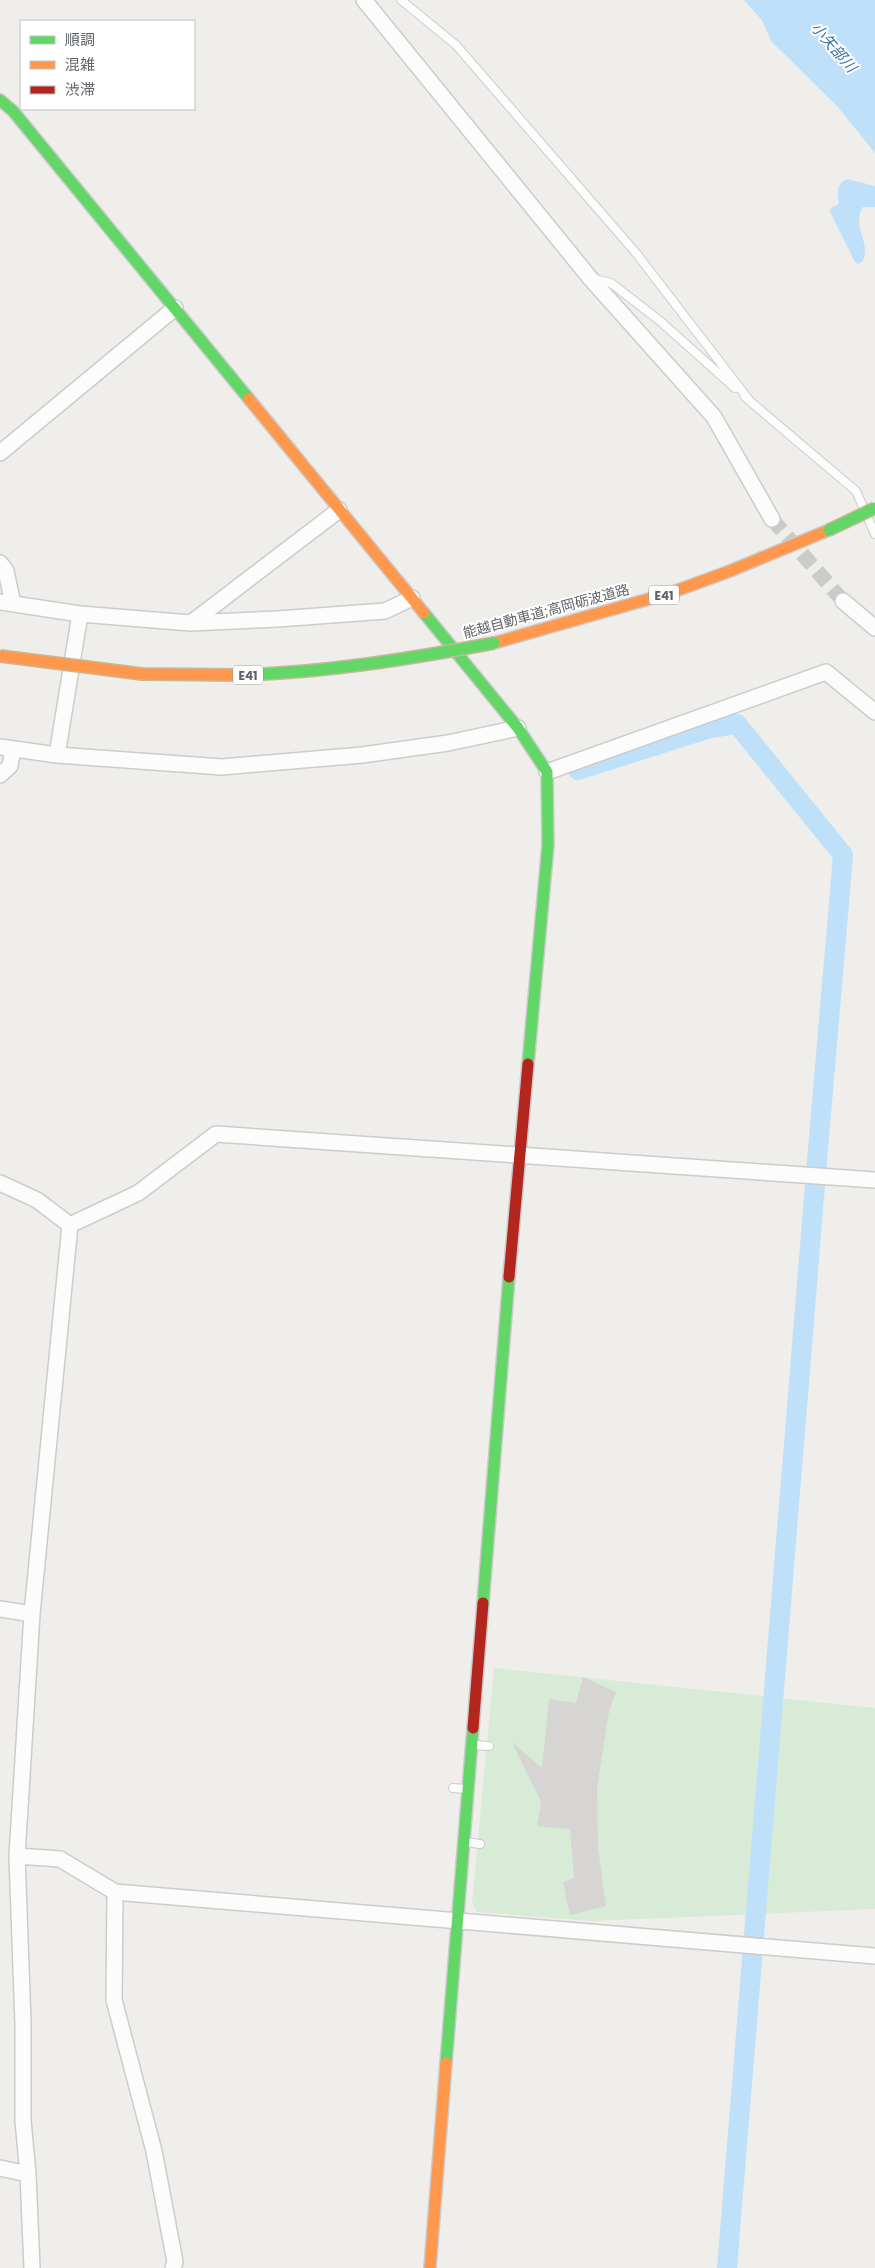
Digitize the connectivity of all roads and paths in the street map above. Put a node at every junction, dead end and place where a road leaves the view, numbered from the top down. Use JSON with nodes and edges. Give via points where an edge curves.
{"nodes":[{"id":1,"x":364,"y":0,"type":"edge"},
{"id":2,"x":401,"y":0,"type":"edge"},
{"id":3,"x":0,"y":100,"type":"edge"},
{"id":4,"x":590,"y":278,"type":"junction"},
{"id":5,"x":175,"y":308,"type":"junction"},
{"id":6,"x":749,"y":400,"type":"junction"},
{"id":7,"x":0,"y":453,"type":"edge"},
{"id":8,"x":875,"y":508,"type":"edge"},
{"id":9,"x":340,"y":510,"type":"junction"},
{"id":10,"x":772,"y":519,"type":"tunnel mouth"},
{"id":11,"x":875,"y":534,"type":"edge"},
{"id":12,"x":0,"y":563,"type":"edge"},
{"id":13,"x":412,"y":598,"type":"junction"},
{"id":14,"x":843,"y":601,"type":"tunnel mouth"},
{"id":15,"x":7,"y":603,"type":"edge"},
{"id":16,"x":80,"y":614,"type":"junction"},
{"id":17,"x":191,"y":623,"type":"junction"},
{"id":18,"x":875,"y":628,"type":"edge"},
{"id":19,"x":0,"y":656,"type":"edge"},
{"id":20,"x":875,"y":712,"type":"edge"},
{"id":21,"x":518,"y":728,"type":"junction"},
{"id":22,"x":6,"y":748,"type":"edge"},
{"id":23,"x":57,"y":755,"type":"junction"},
{"id":24,"x":547,"y":772,"type":"junction"},
{"id":25,"x":0,"y":775,"type":"edge"},
{"id":26,"x":519,"y":1156,"type":"junction"},
{"id":27,"x":875,"y":1180,"type":"edge"},
{"id":28,"x":0,"y":1182,"type":"edge"},
{"id":29,"x":70,"y":1226,"type":"junction"},
{"id":30,"x":0,"y":1609,"type":"edge"},
{"id":31,"x":32,"y":1614,"type":"junction"},
{"id":32,"x":471,"y":1745,"type":"junction"},
{"id":33,"x":489,"y":1746,"type":"dead end"},
{"id":34,"x":453,"y":1788,"type":"dead end"},
{"id":35,"x":468,"y":1789,"type":"junction"},
{"id":36,"x":463,"y":1842,"type":"junction"},
{"id":37,"x":480,"y":1844,"type":"dead end"},
{"id":38,"x":17,"y":1856,"type":"junction"},
{"id":39,"x":115,"y":1892,"type":"junction"},
{"id":40,"x":457,"y":1922,"type":"junction"},
{"id":41,"x":875,"y":1956,"type":"edge"},
{"id":42,"x":0,"y":2168,"type":"edge"},
{"id":43,"x":28,"y":2174,"type":"junction"},
{"id":44,"x":32,"y":2268,"type":"edge"},
{"id":45,"x":172,"y":2268,"type":"edge"},
{"id":46,"x":430,"y":2268,"type":"edge"}],
"edges":[{"from":1,"to":4,"type":"street"},
{"from":2,"to":6,"type":"lane","via":[[456,45],[636,253]]},
{"from":3,"to":5,"type":"main road","via":[[13,111]]},
{"from":4,"to":6,"type":"lane","via":[[611,283],[660,321]]},
{"from":4,"to":10,"type":"street","via":[[714,417]]},
{"from":5,"to":7,"type":"street"},
{"from":5,"to":9,"type":"main road"},
{"from":6,"to":11,"type":"lane","via":[[856,490]]},
{"from":8,"to":19,"type":"main road","name":"能越自動車道;高岡砺波道路","number":"E41","bridge":true,"via":[[750,563],[587,619],[494,643],[393,662],[244,675],[163,675],[81,668]]},
{"from":9,"to":13,"type":"main road"},
{"from":9,"to":17,"type":"street"},
{"from":12,"to":15,"type":"street","via":[[6,571]]},
{"from":13,"to":17,"type":"street","via":[[385,611]]},
{"from":13,"to":21,"type":"main road"},
{"from":14,"to":18,"type":"street"},
{"from":15,"to":16,"type":"street"},
{"from":16,"to":17,"type":"street"},
{"from":16,"to":23,"type":"street"},
{"from":20,"to":24,"type":"street","via":[[826,672]]},
{"from":21,"to":23,"type":"street","via":[[448,743],[362,755],[222,767]]},
{"from":21,"to":24,"type":"main road"},
{"from":22,"to":23,"type":"street"},
{"from":22,"to":25,"type":"street","via":[[10,766]]},
{"from":24,"to":26,"type":"main road","via":[[548,845]]},
{"from":26,"to":27,"type":"street"},
{"from":26,"to":29,"type":"street","via":[[216,1134],[138,1193]]},
{"from":26,"to":32,"type":"main road"},
{"from":28,"to":29,"type":"street","via":[[37,1200]]},
{"from":29,"to":31,"type":"street"},
{"from":30,"to":31,"type":"street"},
{"from":31,"to":38,"type":"street"},
{"from":32,"to":33,"type":"lane"},
{"from":32,"to":35,"type":"main road"},
{"from":34,"to":35,"type":"lane"},
{"from":35,"to":36,"type":"main road"},
{"from":36,"to":37,"type":"lane"},
{"from":36,"to":40,"type":"main road"},
{"from":38,"to":39,"type":"street","via":[[60,1859]]},
{"from":38,"to":43,"type":"street","via":[[23,2121]]},
{"from":39,"to":40,"type":"street"},
{"from":39,"to":45,"type":"street","via":[[114,2000],[154,2151],[175,2262]]},
{"from":40,"to":41,"type":"street"},
{"from":40,"to":46,"type":"main road"},
{"from":42,"to":43,"type":"street"},
{"from":43,"to":44,"type":"street"}]}
